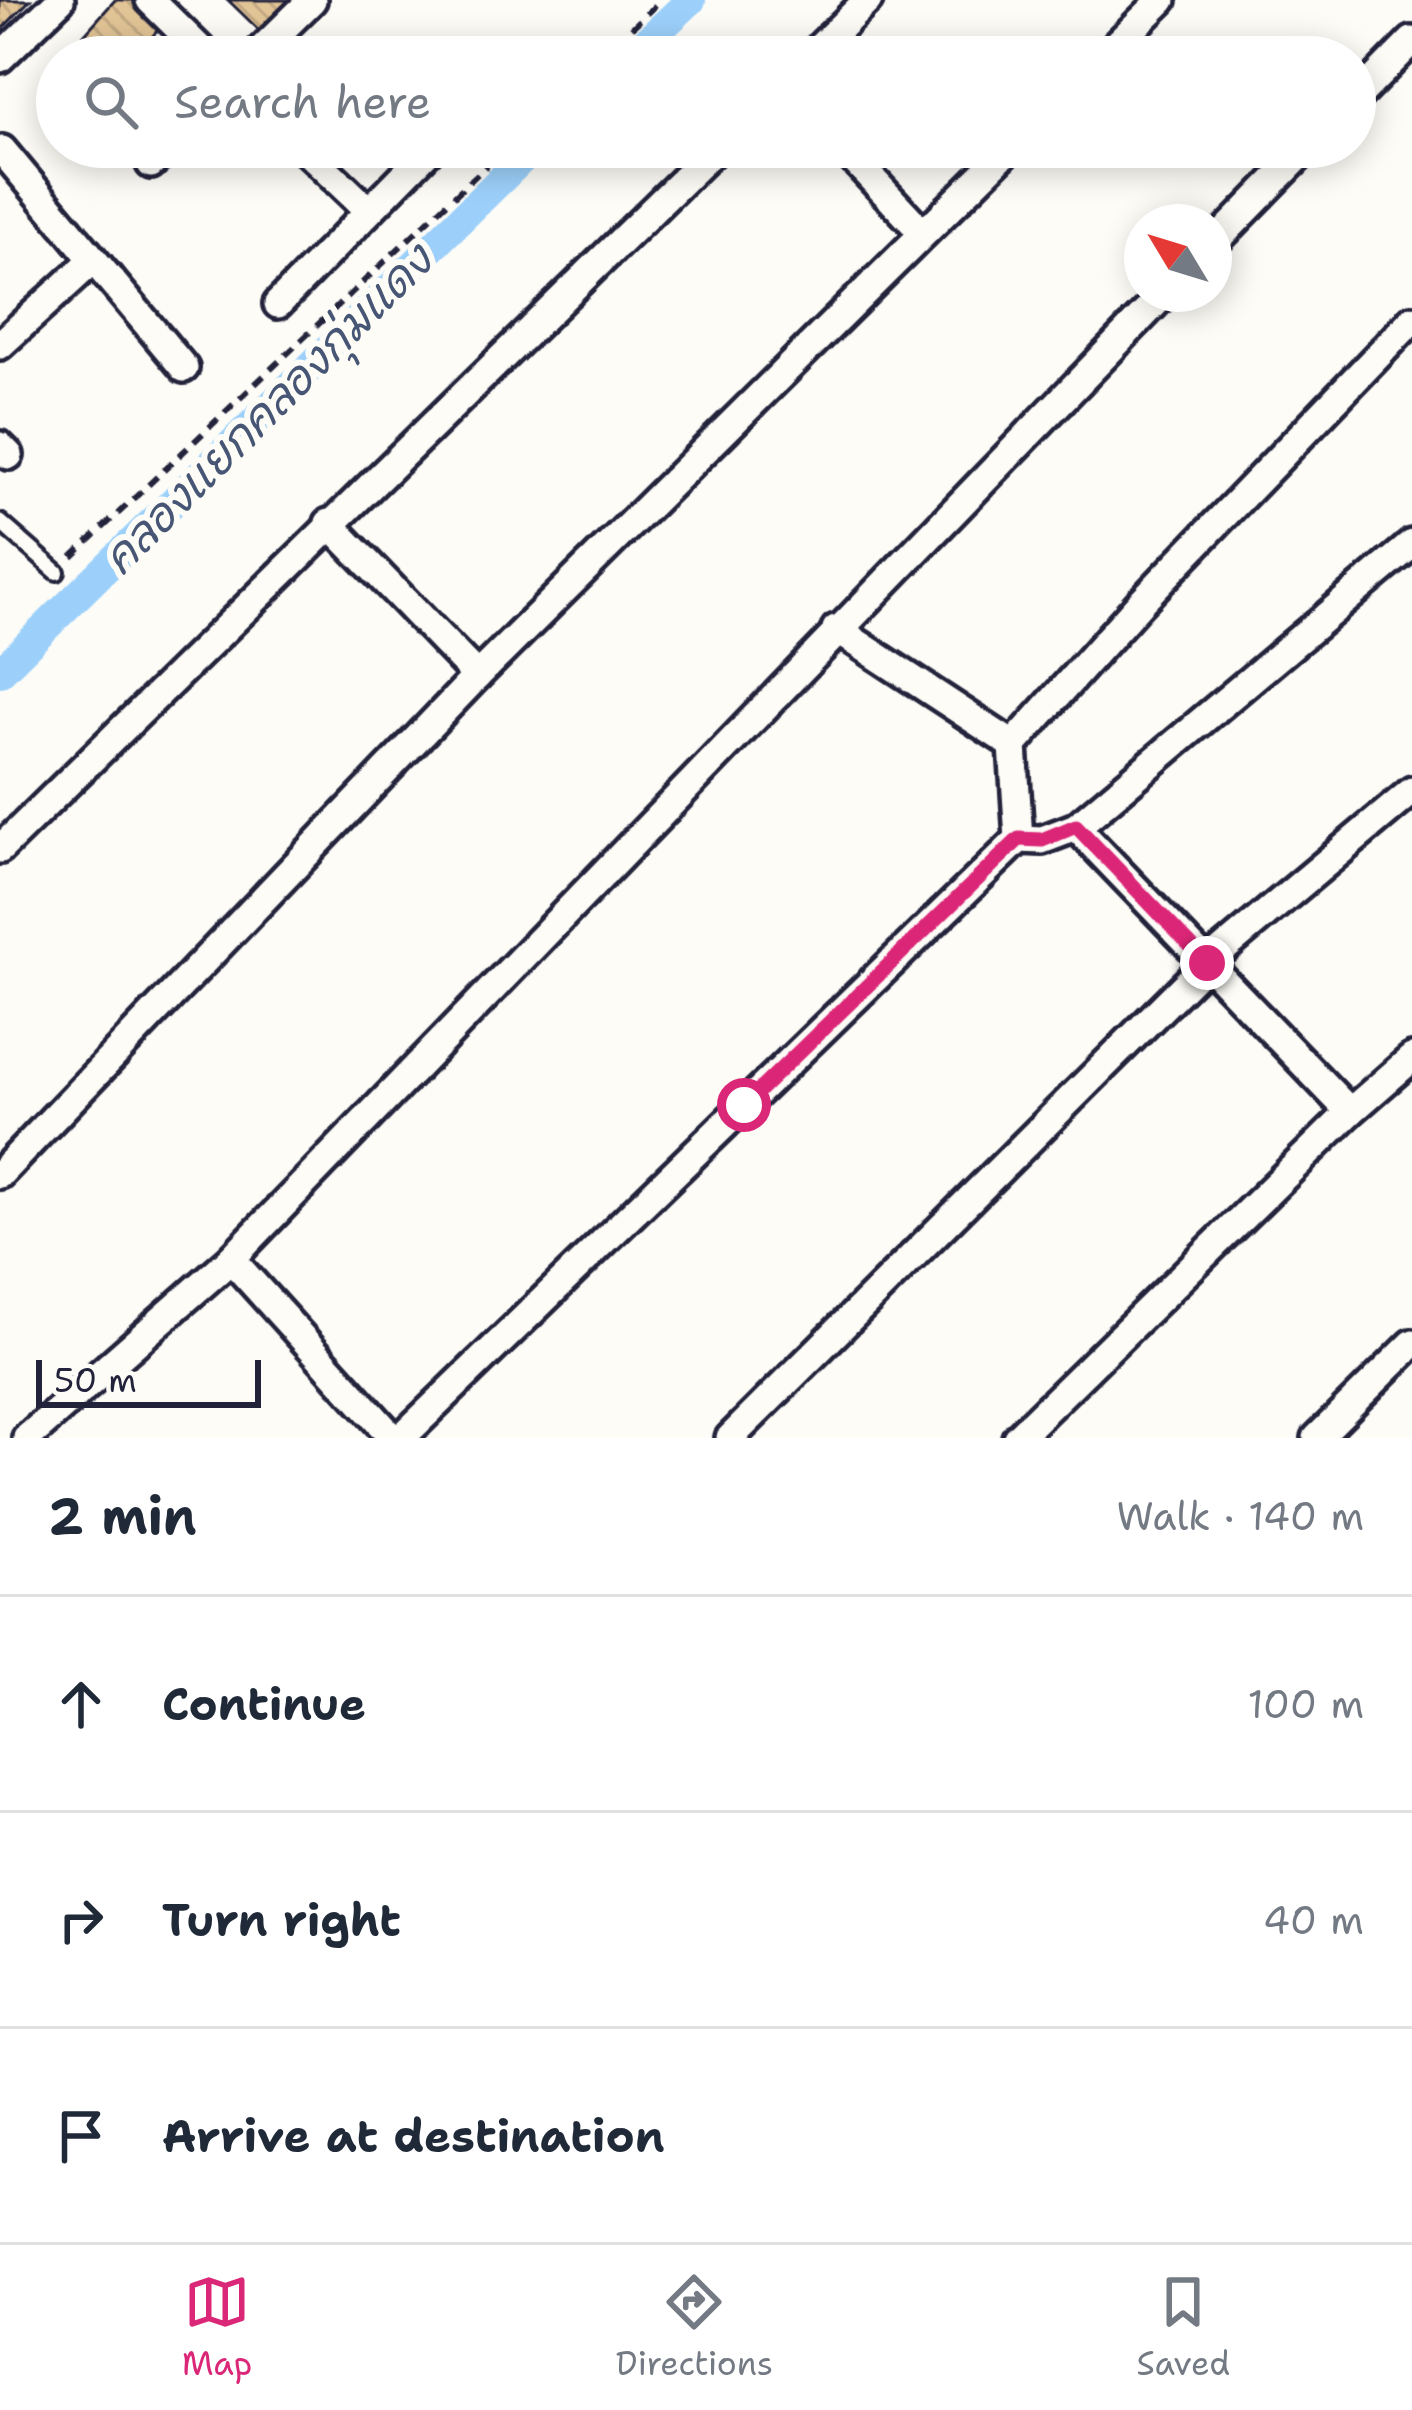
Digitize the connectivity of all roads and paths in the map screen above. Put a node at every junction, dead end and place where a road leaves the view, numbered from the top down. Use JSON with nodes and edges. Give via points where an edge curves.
{"nodes":[{"id":1,"x":60,"y":0,"type":"edge"},
{"id":2,"x":150,"y":0,"type":"edge"},
{"id":3,"x":312,"y":0,"type":"edge"},
{"id":4,"x":661,"y":0,"type":"edge"},
{"id":5,"x":868,"y":0,"type":"edge"},
{"id":6,"x":1162,"y":0,"type":"edge"},
{"id":7,"x":187,"y":36,"type":"edge"},
{"id":8,"x":275,"y":36,"type":"edge"},
{"id":9,"x":623,"y":36,"type":"edge"},
{"id":10,"x":831,"y":36,"type":"edge"},
{"id":11,"x":1125,"y":36,"type":"edge"},
{"id":12,"x":1412,"y":41,"type":"edge"},
{"id":13,"x":0,"y":58,"type":"edge"},
{"id":14,"x":1376,"y":78,"type":"edge"},
{"id":15,"x":2,"y":150,"type":"edge"},
{"id":16,"x":324,"y":168,"type":"edge"},
{"id":17,"x":411,"y":168,"type":"edge"},
{"id":18,"x":484,"y":168,"type":"edge"},
{"id":19,"x":695,"y":168,"type":"edge"},
{"id":20,"x":862,"y":168,"type":"edge"},
{"id":21,"x":990,"y":168,"type":"edge"},
{"id":22,"x":1287,"y":168,"type":"edge"},
{"id":23,"x":368,"y":210,"type":"junction"},
{"id":24,"x":1232,"y":225,"type":"edge"},
{"id":25,"x":923,"y":233,"type":"junction"},
{"id":26,"x":92,"y":262,"type":"junction"},
{"id":27,"x":278,"y":304,"type":"dead end"},
{"id":28,"x":1146,"y":312,"type":"edge"},
{"id":29,"x":1412,"y":320,"type":"edge"},
{"id":30,"x":0,"y":345,"type":"edge"},
{"id":31,"x":184,"y":368,"type":"dead end"},
{"id":32,"x":0,"y":522,"type":"edge"},
{"id":33,"x":328,"y":524,"type":"junction"},
{"id":34,"x":1412,"y":544,"type":"edge"},
{"id":35,"x":57,"y":572,"type":"joint"},
{"id":36,"x":836,"y":629,"type":"junction"},
{"id":37,"x":477,"y":676,"type":"junction"},
{"id":38,"x":1013,"y":745,"type":"junction"},
{"id":39,"x":1412,"y":791,"type":"edge"},
{"id":40,"x":1076,"y":826,"type":"junction"},
{"id":41,"x":1019,"y":839,"type":"junction"},
{"id":42,"x":0,"y":849,"type":"edge"},
{"id":43,"x":1207,"y":963,"type":"junction"},
{"id":44,"x":1412,"y":1058,"type":"edge"},
{"id":45,"x":1350,"y":1112,"type":"junction"},
{"id":46,"x":0,"y":1174,"type":"edge"},
{"id":47,"x":230,"y":1259,"type":"junction"},
{"id":48,"x":1412,"y":1344,"type":"edge"},
{"id":49,"x":27,"y":1438,"type":"edge"},
{"id":50,"x":397,"y":1438,"type":"edge"},
{"id":51,"x":730,"y":1438,"type":"edge"},
{"id":52,"x":1017,"y":1438,"type":"edge"},
{"id":53,"x":1317,"y":1438,"type":"edge"}],
"edges":[{"from":1,"to":13,"type":"street"},
{"from":2,"to":7,"type":"street"},
{"from":3,"to":8,"type":"street"},
{"from":4,"to":9,"type":"path"},
{"from":5,"to":10,"type":"street"},
{"from":6,"to":11,"type":"street"},
{"from":12,"to":14,"type":"street"},
{"from":15,"to":26,"type":"street"},
{"from":16,"to":23,"type":"street"},
{"from":17,"to":23,"type":"street"},
{"from":18,"to":35,"type":"path"},
{"from":19,"to":33,"type":"street"},
{"from":20,"to":25,"type":"street"},
{"from":21,"to":25,"type":"street"},
{"from":22,"to":24,"type":"street"},
{"from":23,"to":27,"type":"street"},
{"from":25,"to":37,"type":"street"},
{"from":26,"to":30,"type":"street"},
{"from":26,"to":31,"type":"street"},
{"from":28,"to":36,"type":"street"},
{"from":29,"to":38,"type":"street"},
{"from":32,"to":35,"type":"lane"},
{"from":33,"to":37,"type":"street"},
{"from":33,"to":42,"type":"street"},
{"from":34,"to":40,"type":"street"},
{"from":36,"to":38,"type":"street"},
{"from":36,"to":47,"type":"street"},
{"from":37,"to":46,"type":"street"},
{"from":38,"to":41,"type":"street"},
{"from":39,"to":43,"type":"street"},
{"from":40,"to":41,"type":"street","via":[[1042,840]]},
{"from":40,"to":43,"type":"street"},
{"from":41,"to":50,"type":"street"},
{"from":43,"to":45,"type":"street"},
{"from":43,"to":51,"type":"street"},
{"from":44,"to":45,"type":"street"},
{"from":45,"to":52,"type":"street"},
{"from":47,"to":49,"type":"street"},
{"from":47,"to":50,"type":"street"},
{"from":48,"to":53,"type":"street"}]}
